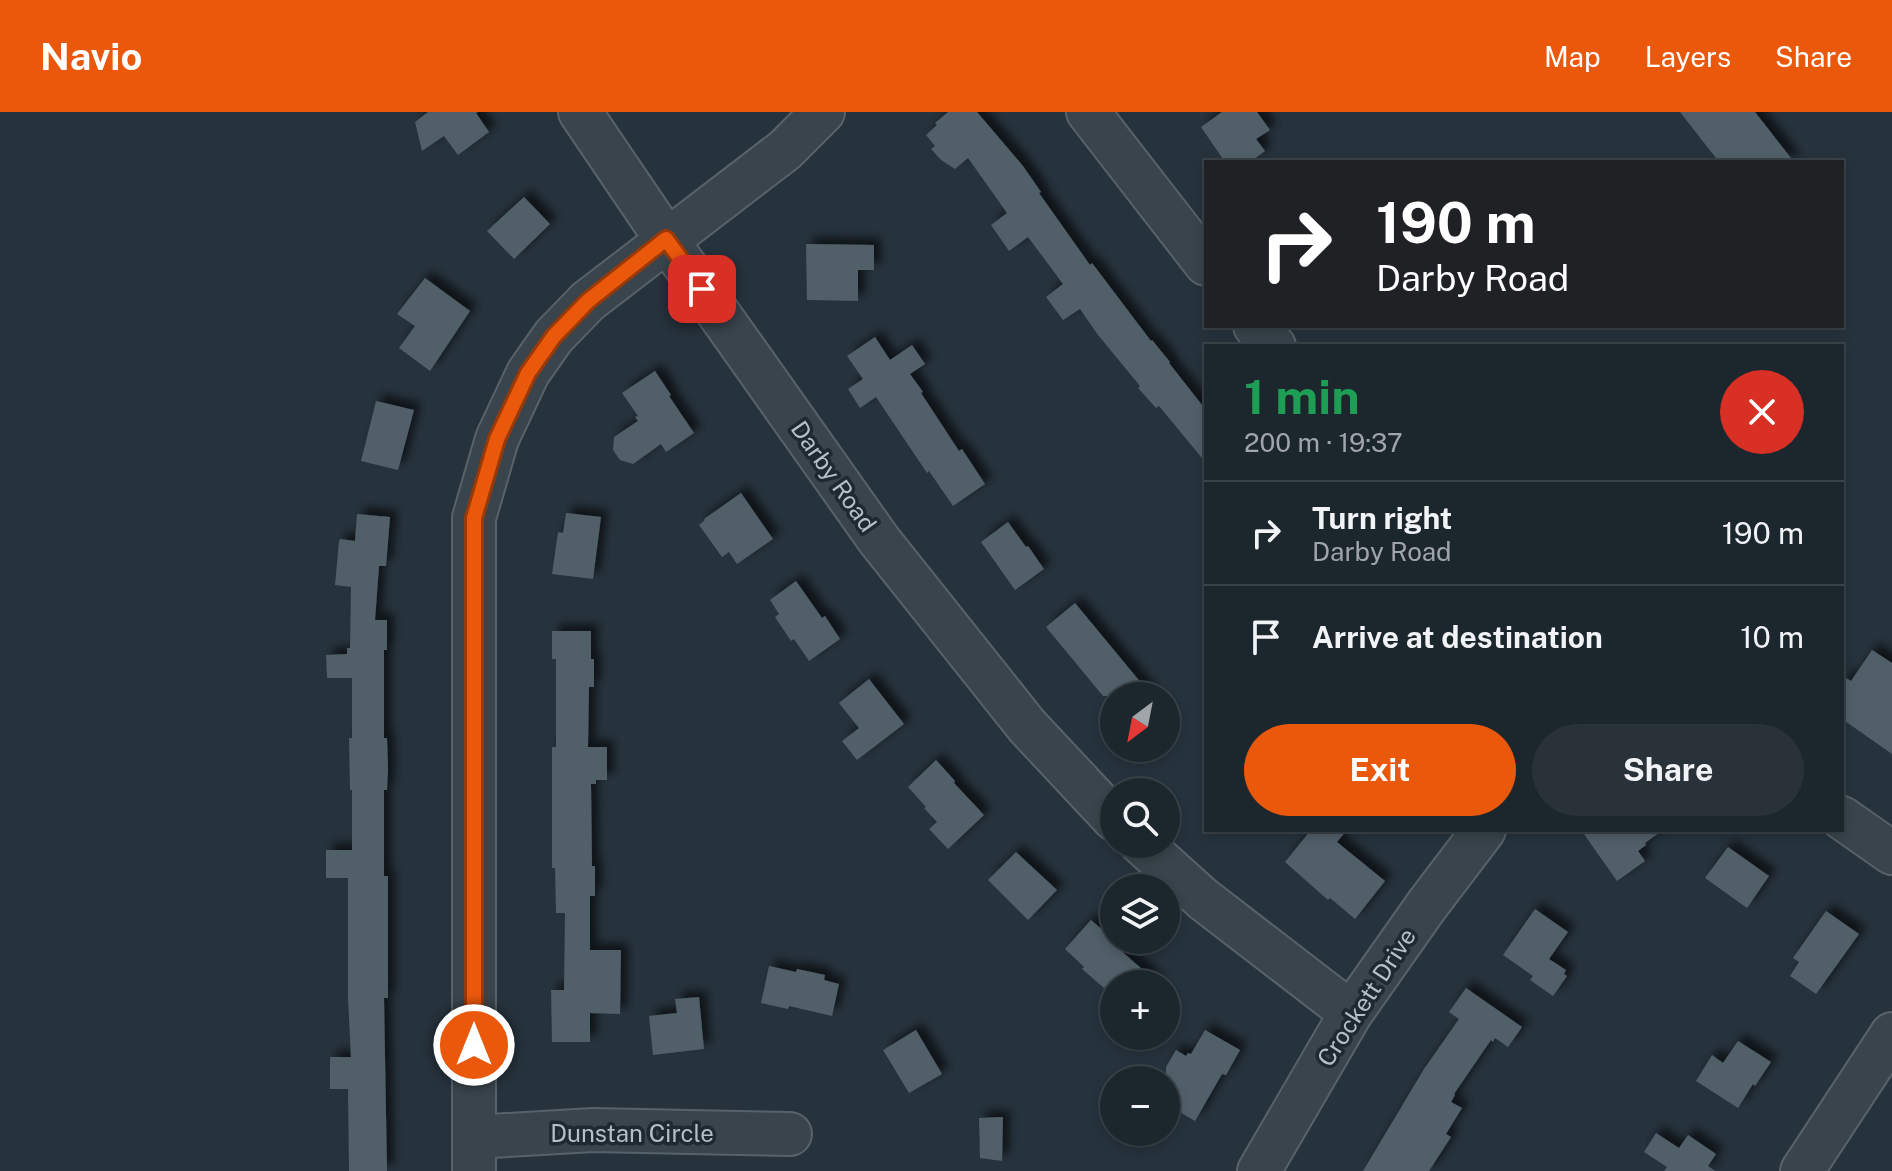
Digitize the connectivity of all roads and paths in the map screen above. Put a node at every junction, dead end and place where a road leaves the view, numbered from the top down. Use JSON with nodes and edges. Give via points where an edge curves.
{"nodes":[{"id":1,"x":580,"y":112,"type":"edge"},
{"id":2,"x":823,"y":112,"type":"edge"},
{"id":3,"x":1088,"y":112,"type":"edge"},
{"id":4,"x":666,"y":239,"type":"junction"},
{"id":5,"x":1204,"y":261,"type":"edge"},
{"id":6,"x":1257,"y":328,"type":"edge"},
{"id":7,"x":1272,"y":344,"type":"edge"},
{"id":8,"x":1100,"y":804,"type":"edge"},
{"id":9,"x":1844,"y":819,"type":"edge"},
{"id":10,"x":1482,"y":832,"type":"edge"},
{"id":11,"x":1892,"y":853,"type":"edge"},
{"id":12,"x":1158,"y":858,"type":"edge"},
{"id":13,"x":1351,"y":1013,"type":"junction"},
{"id":14,"x":1892,"y":1034,"type":"edge"},
{"id":15,"x":790,"y":1134,"type":"dead end"},
{"id":16,"x":474,"y":1154,"type":"edge"},
{"id":17,"x":1259,"y":1171,"type":"edge"},
{"id":18,"x":1802,"y":1171,"type":"edge"}],
"edges":[{"from":1,"to":4,"type":"street","name":"Darby Road"},
{"from":2,"to":4,"type":"street","via":[[785,150]]},
{"from":3,"to":5,"type":"street"},
{"from":4,"to":8,"type":"street","name":"Darby Road","via":[[879,540],[1027,726]]},
{"from":4,"to":16,"type":"street","via":[[588,301],[528,373],[497,439],[474,518]]},
{"from":6,"to":7,"type":"street"},
{"from":9,"to":11,"type":"street"},
{"from":10,"to":13,"type":"street","name":"Crockett Drive"},
{"from":12,"to":13,"type":"street"},
{"from":13,"to":17,"type":"street","name":"Crockett Drive"},
{"from":14,"to":18,"type":"street"},
{"from":15,"to":16,"type":"street","name":"Dunstan Circle","via":[[593,1130]]}]}
